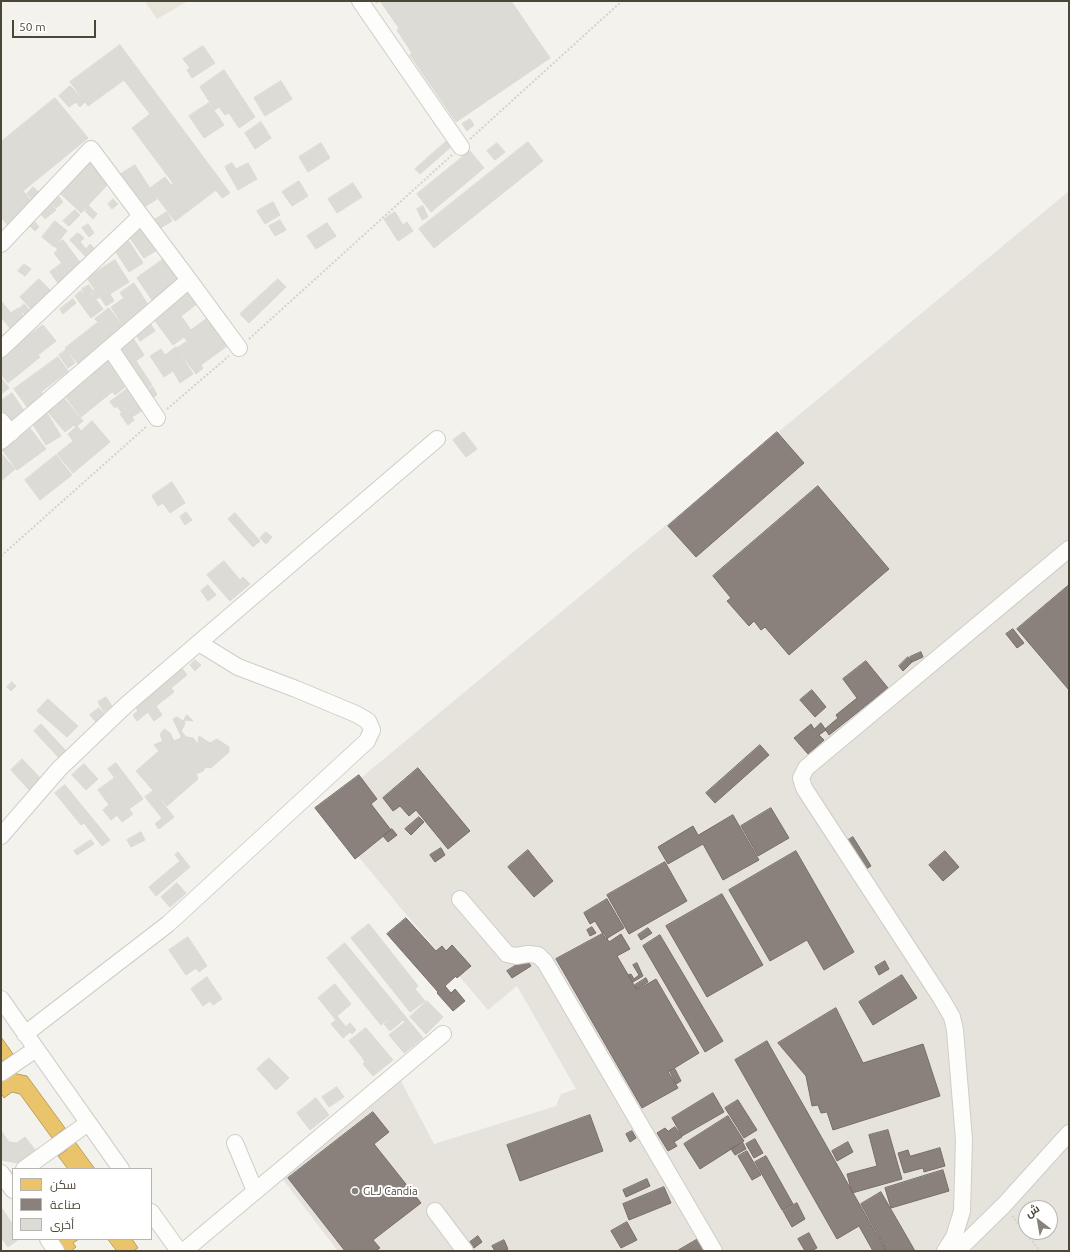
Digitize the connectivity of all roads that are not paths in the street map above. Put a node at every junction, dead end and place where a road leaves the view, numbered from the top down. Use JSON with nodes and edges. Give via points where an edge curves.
{"nodes":[{"id":1,"x":360,"y":1,"type":"edge"},
{"id":2,"x":461,"y":147,"type":"road end"},
{"id":3,"x":141,"y":216,"type":"junction"},
{"id":4,"x":1,"y":244,"type":"edge"},
{"id":5,"x":190,"y":280,"type":"junction"},
{"id":6,"x":110,"y":348,"type":"junction"},
{"id":7,"x":239,"y":348,"type":"road end"},
{"id":8,"x":1,"y":349,"type":"edge"},
{"id":9,"x":156,"y":418,"type":"road end"},
{"id":10,"x":4,"y":432,"type":"edge"},
{"id":11,"x":437,"y":439,"type":"dead end"},
{"id":12,"x":1069,"y":549,"type":"edge"},
{"id":13,"x":199,"y":643,"type":"junction"},
{"id":14,"x":1,"y":836,"type":"edge"},
{"id":15,"x":460,"y":899,"type":"dead end"},
{"id":16,"x":1,"y":999,"type":"edge"},
{"id":17,"x":25,"y":1034,"type":"junction"},
{"id":18,"x":443,"y":1034,"type":"dead end"},
{"id":19,"x":36,"y":1049,"type":"junction"},
{"id":20,"x":1,"y":1073,"type":"edge"},
{"id":21,"x":88,"y":1123,"type":"junction"},
{"id":22,"x":1069,"y":1133,"type":"edge"},
{"id":23,"x":235,"y":1143,"type":"dead end"},
{"id":24,"x":25,"y":1168,"type":"edge"},
{"id":25,"x":120,"y":1168,"type":"edge"},
{"id":26,"x":255,"y":1191,"type":"junction"},
{"id":27,"x":435,"y":1211,"type":"dead end"},
{"id":28,"x":152,"y":1213,"type":"edge"},
{"id":29,"x":49,"y":1240,"type":"edge"},
{"id":30,"x":56,"y":1251,"type":"edge"},
{"id":31,"x":179,"y":1251,"type":"edge"},
{"id":32,"x":184,"y":1251,"type":"edge"},
{"id":33,"x":465,"y":1251,"type":"edge"},
{"id":34,"x":714,"y":1251,"type":"edge"},
{"id":35,"x":945,"y":1251,"type":"edge"},
{"id":36,"x":957,"y":1251,"type":"edge"}],
"edges":[{"from":1,"to":2,"type":"street"},
{"from":3,"to":4,"type":"street","via":[[91,149]]},
{"from":3,"to":5,"type":"street"},
{"from":3,"to":8,"type":"street"},
{"from":5,"to":6,"type":"street"},
{"from":5,"to":7,"type":"street"},
{"from":6,"to":9,"type":"street"},
{"from":6,"to":10,"type":"street"},
{"from":11,"to":13,"type":"street"},
{"from":12,"to":35,"type":"street","via":[[806,768],[801,778],[804,788],[952,1017],[964,1140],[962,1210],[954,1237]]},
{"from":13,"to":14,"type":"street","via":[[126,705],[59,769]]},
{"from":13,"to":17,"type":"street","via":[[238,667],[356,714],[368,721],[372,730],[367,741],[168,924]]},
{"from":15,"to":34,"type":"street","via":[[507,954],[538,955],[545,962]]},
{"from":16,"to":17,"type":"street"},
{"from":17,"to":19,"type":"street"},
{"from":18,"to":26,"type":"street"},
{"from":19,"to":20,"type":"street"},
{"from":19,"to":21,"type":"street"},
{"from":21,"to":24,"type":"street"},
{"from":21,"to":25,"type":"street"},
{"from":22,"to":36,"type":"street","via":[[1004,1205]]},
{"from":23,"to":26,"type":"street"},
{"from":26,"to":32,"type":"street"},
{"from":27,"to":33,"type":"street"},
{"from":28,"to":31,"type":"street"},
{"from":29,"to":30,"type":"street"}]}
